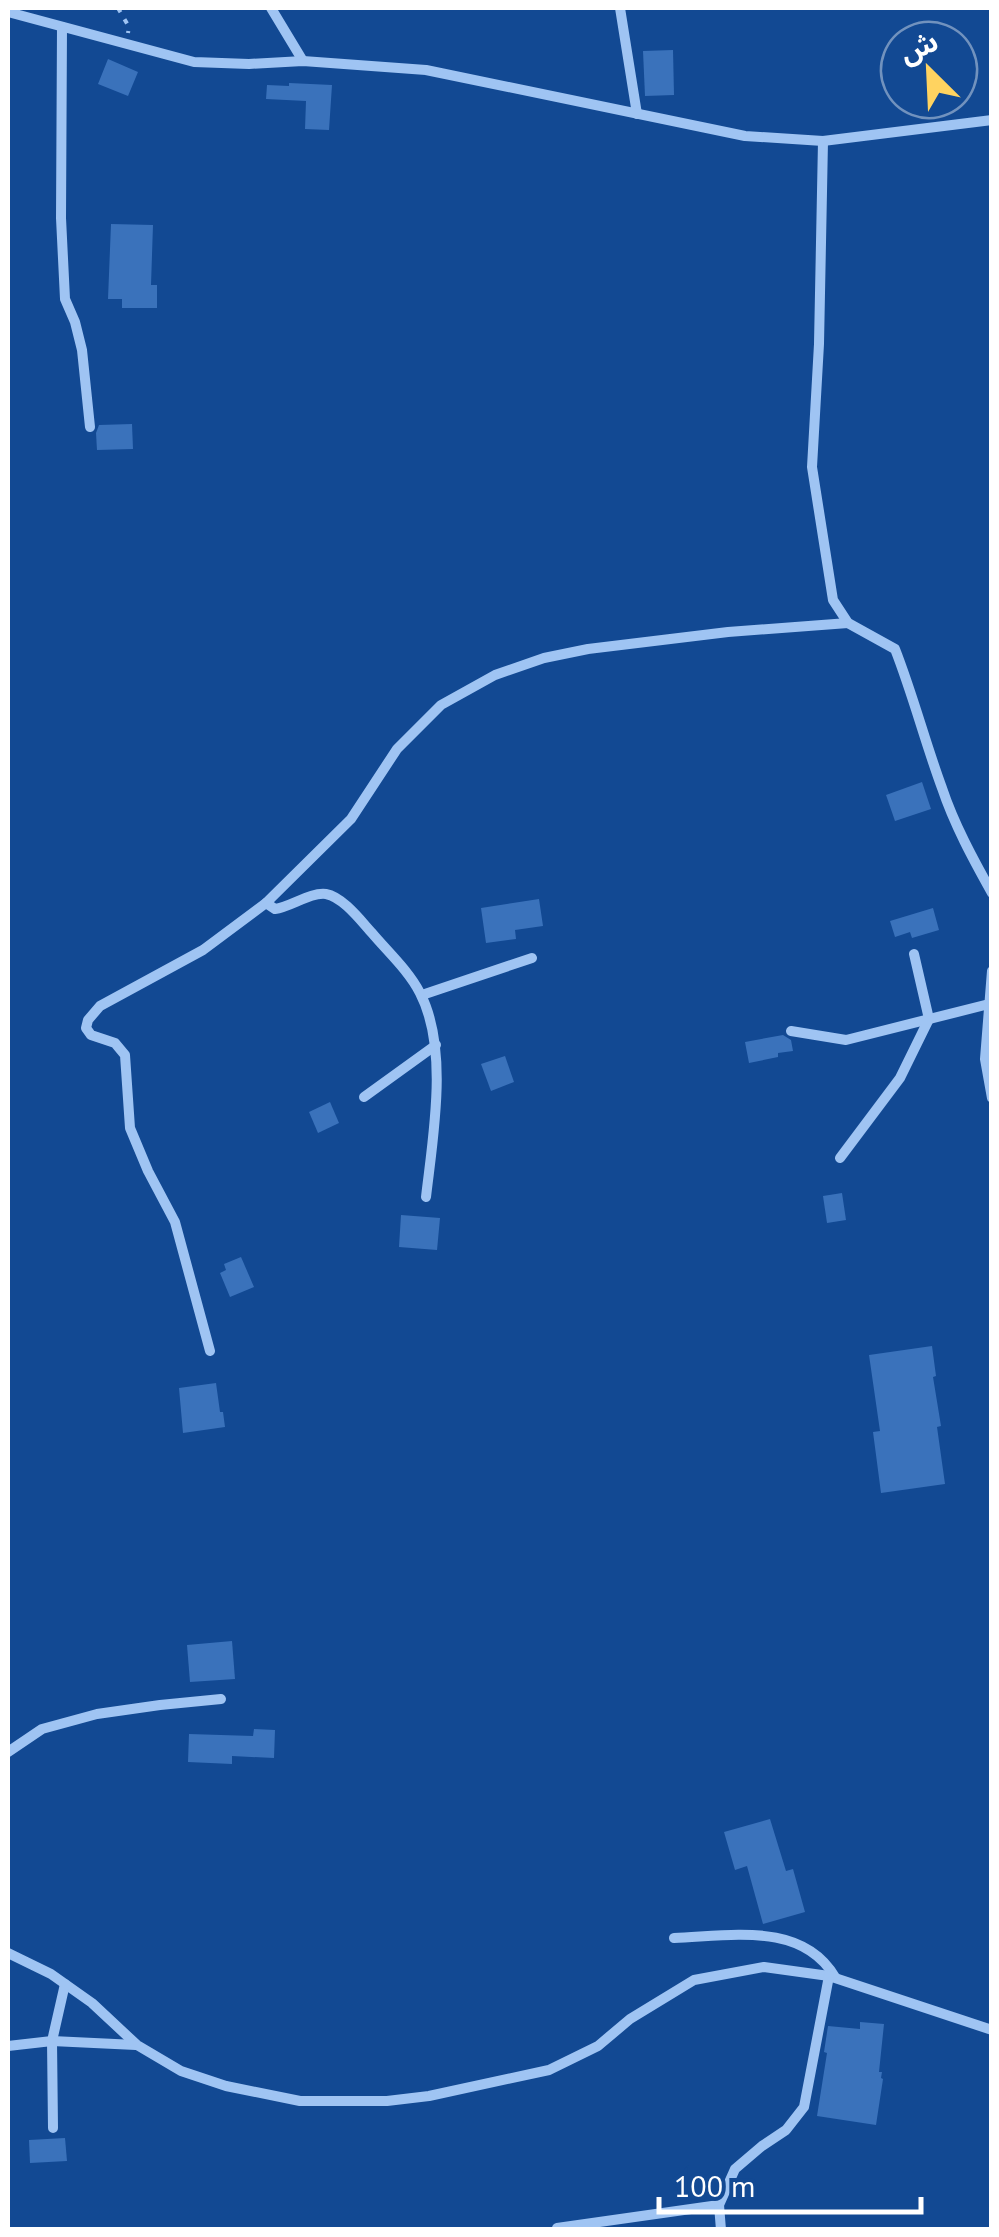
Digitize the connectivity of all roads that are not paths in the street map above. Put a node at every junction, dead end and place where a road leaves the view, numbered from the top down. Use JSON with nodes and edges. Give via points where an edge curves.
{"nodes":[{"id":1,"x":271,"y":8,"type":"edge"},
{"id":2,"x":620,"y":8,"type":"edge"},
{"id":3,"x":8,"y":12,"type":"edge"},
{"id":4,"x":62,"y":27,"type":"junction"},
{"id":5,"x":303,"y":61,"type":"junction"},
{"id":6,"x":637,"y":114,"type":"junction"},
{"id":7,"x":992,"y":120,"type":"edge"},
{"id":8,"x":824,"y":141,"type":"junction"},
{"id":9,"x":90,"y":427,"type":"dead end"},
{"id":10,"x":848,"y":624,"type":"junction"},
{"id":11,"x":992,"y":893,"type":"edge"},
{"id":12,"x":266,"y":903,"type":"junction"},
{"id":13,"x":914,"y":954,"type":"dead end"},
{"id":14,"x":532,"y":958,"type":"dead end"},
{"id":15,"x":992,"y":971,"type":"edge"},
{"id":16,"x":422,"y":995,"type":"junction"},
{"id":17,"x":989,"y":1004,"type":"junction"},
{"id":18,"x":929,"y":1019,"type":"junction"},
{"id":19,"x":791,"y":1031,"type":"dead end"},
{"id":20,"x":436,"y":1045,"type":"junction"},
{"id":21,"x":364,"y":1097,"type":"dead end"},
{"id":22,"x":992,"y":1098,"type":"edge"},
{"id":23,"x":840,"y":1158,"type":"dead end"},
{"id":24,"x":426,"y":1197,"type":"dead end"},
{"id":25,"x":210,"y":1351,"type":"dead end"},
{"id":26,"x":220,"y":1699,"type":"dead end"},
{"id":27,"x":8,"y":1752,"type":"edge"},
{"id":28,"x":674,"y":1938,"type":"dead end"},
{"id":29,"x":8,"y":1954,"type":"edge"},
{"id":30,"x":832,"y":1977,"type":"junction"},
{"id":31,"x":65,"y":1984,"type":"junction"},
{"id":32,"x":992,"y":2030,"type":"edge"},
{"id":33,"x":52,"y":2041,"type":"junction"},
{"id":34,"x":137,"y":2044,"type":"junction"},
{"id":35,"x":8,"y":2046,"type":"edge"},
{"id":36,"x":54,"y":2128,"type":"dead end"},
{"id":37,"x":719,"y":2204,"type":"junction"},
{"id":38,"x":557,"y":2228,"type":"edge"},
{"id":39,"x":722,"y":2230,"type":"edge"}],
"edges":[{"from":1,"to":5,"type":"street"},
{"from":2,"to":6,"type":"street"},
{"from":3,"to":4,"type":"street"},
{"from":4,"to":5,"type":"street","via":[[194,62]]},
{"from":4,"to":9,"type":"street","via":[[65,299],[82,350]]},
{"from":5,"to":6,"type":"street","via":[[426,70]]},
{"from":6,"to":8,"type":"street","via":[[744,136]]},
{"from":7,"to":8,"type":"street"},
{"from":8,"to":10,"type":"street","via":[[812,467],[833,600]]},
{"from":10,"to":11,"type":"street","via":[[895,649],[942,790]]},
{"from":10,"to":12,"type":"street","via":[[588,648],[495,675],[441,705],[397,749],[351,819]]},
{"from":12,"to":16,"type":"street","via":[[286,908],[330,895]]},
{"from":12,"to":25,"type":"street","via":[[203,950],[100,1006],[86,1028],[124,1055],[130,1128],[174,1222]]},
{"from":13,"to":18,"type":"street"},
{"from":14,"to":16,"type":"street"},
{"from":15,"to":17,"type":"street"},
{"from":16,"to":20,"type":"street"},
{"from":17,"to":18,"type":"street"},
{"from":17,"to":22,"type":"street","via":[[985,1060]]},
{"from":18,"to":19,"type":"street","via":[[846,1040]]},
{"from":18,"to":23,"type":"street","via":[[900,1078]]},
{"from":20,"to":21,"type":"street"},
{"from":20,"to":24,"type":"street"},
{"from":26,"to":27,"type":"street","via":[[97,1714],[42,1729]]},
{"from":28,"to":30,"type":"street","via":[[768,1934],[806,1947],[826,1961]]},
{"from":29,"to":31,"type":"street"},
{"from":30,"to":32,"type":"street"},
{"from":30,"to":34,"type":"street","via":[[764,1968],[694,1980],[598,2046],[549,2070],[387,2101],[300,2101],[226,2086],[180,2071]]},
{"from":30,"to":37,"type":"street","via":[[804,2107],[786,2130],[735,2169]]},
{"from":31,"to":33,"type":"street"},
{"from":31,"to":34,"type":"street"},
{"from":33,"to":34,"type":"street"},
{"from":33,"to":35,"type":"street"},
{"from":33,"to":36,"type":"street"},
{"from":37,"to":38,"type":"street"},
{"from":37,"to":39,"type":"street"}]}
